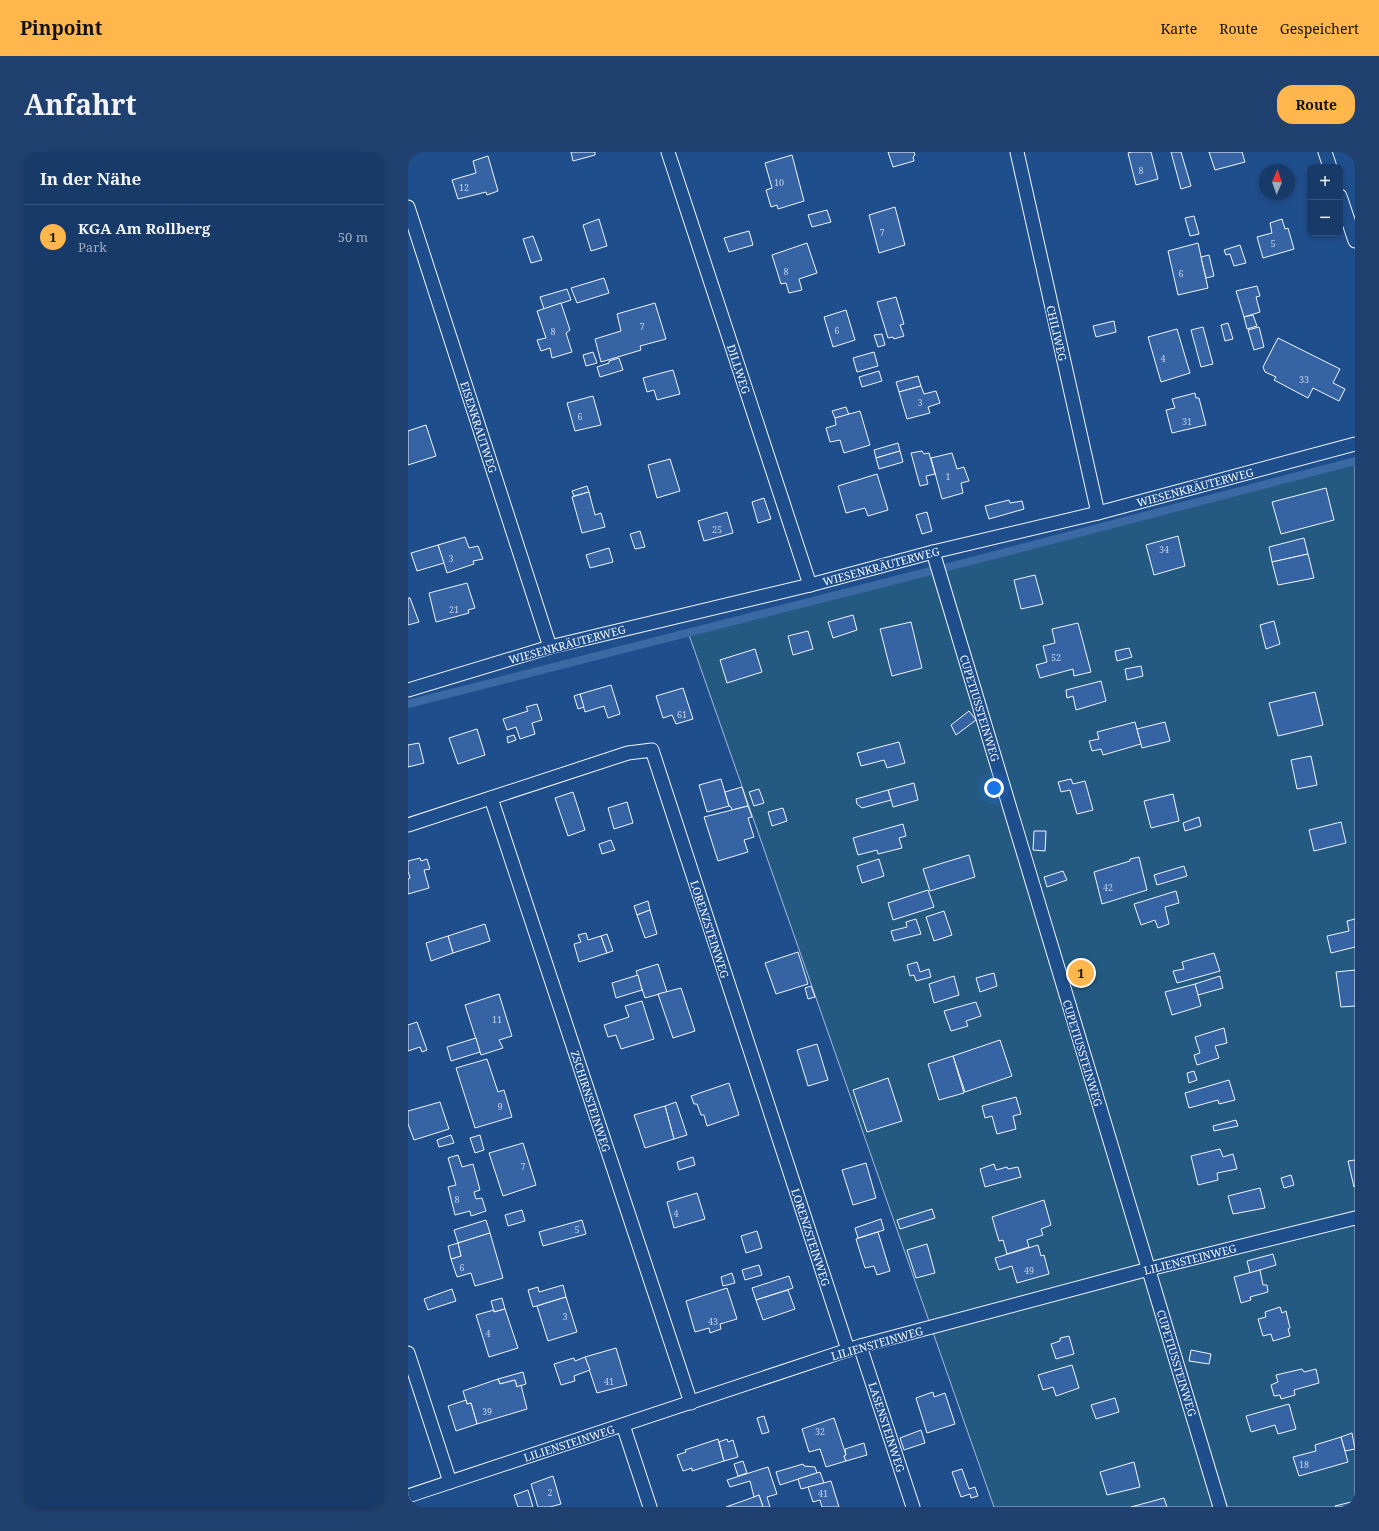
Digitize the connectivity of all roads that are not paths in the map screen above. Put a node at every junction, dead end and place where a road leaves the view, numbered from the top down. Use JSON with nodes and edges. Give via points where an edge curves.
{"nodes":[{"id":1,"x":668,"y":152,"type":"edge"},
{"id":2,"x":1016,"y":152,"type":"edge"},
{"id":3,"x":1325,"y":152,"type":"edge"},
{"id":4,"x":1329,"y":164,"type":"edge"},
{"id":5,"x":1341,"y":200,"type":"edge"},
{"id":6,"x":408,"y":208,"type":"edge"},
{"id":7,"x":1355,"y":241,"type":"edge"},
{"id":8,"x":1355,"y":446,"type":"edge"},
{"id":9,"x":1098,"y":513,"type":"junction"},
{"id":10,"x":933,"y":552,"type":"junction"},
{"id":11,"x":810,"y":586,"type":"junction"},
{"id":12,"x":550,"y":647,"type":"junction"},
{"id":13,"x":408,"y":690,"type":"edge"},
{"id":14,"x":492,"y":798,"type":"junction"},
{"id":15,"x":408,"y":825,"type":"edge"},
{"id":16,"x":1355,"y":1218,"type":"edge"},
{"id":17,"x":1148,"y":1270,"type":"junction"},
{"id":18,"x":854,"y":1348,"type":"junction"},
{"id":19,"x":408,"y":1353,"type":"edge"},
{"id":20,"x":691,"y":1403,"type":"junction"},
{"id":21,"x":623,"y":1425,"type":"junction"},
{"id":22,"x":450,"y":1482,"type":"junction"},
{"id":23,"x":408,"y":1496,"type":"edge"},
{"id":24,"x":650,"y":1507,"type":"edge"},
{"id":25,"x":913,"y":1507,"type":"edge"},
{"id":26,"x":1220,"y":1507,"type":"edge"}],
"edges":[{"from":1,"to":11,"type":"lane","name":"DILLWEG"},
{"from":2,"to":9,"type":"lane","name":"CHILIWEG"},
{"from":3,"to":4,"type":"lane"},
{"from":5,"to":7,"type":"lane"},
{"from":6,"to":12,"type":"lane","name":"EISENKRAUTWEG"},
{"from":8,"to":9,"type":"lane","name":"WIESENKRÄUTERWEG"},
{"from":9,"to":10,"type":"lane","name":"WIESENKRÄUTERWEG"},
{"from":10,"to":11,"type":"lane","name":"WIESENKRÄUTERWEG"},
{"from":10,"to":17,"type":"lane","name":"CUPETIUSSTEINWEG"},
{"from":11,"to":12,"type":"lane","name":"WIESENKRÄUTERWEG"},
{"from":12,"to":13,"type":"lane","name":"WIESENKRÄUTERWEG"},
{"from":14,"to":15,"type":"lane","name":"LORENZSTEINWEG"},
{"from":14,"to":18,"type":"lane","name":"LORENZSTEINWEG","via":[[628,753],[652,750]]},
{"from":14,"to":20,"type":"lane","name":"ZSCHIRNSTEINWEG"},
{"from":16,"to":17,"type":"lane","name":"LILIENSTEINWEG"},
{"from":17,"to":18,"type":"lane","name":"LILIENSTEINWEG"},
{"from":17,"to":26,"type":"lane","name":"CUPETIUSSTEINWEG"},
{"from":18,"to":20,"type":"lane","name":"LILIENSTEINWEG"},
{"from":18,"to":25,"type":"lane","name":"LASENSTEINWEG"},
{"from":19,"to":22,"type":"lane"},
{"from":20,"to":21,"type":"lane","name":"LILIENSTEINWEG"},
{"from":21,"to":22,"type":"lane","name":"LILIENSTEINWEG"},
{"from":21,"to":24,"type":"lane"},
{"from":22,"to":23,"type":"lane","name":"LILIENSTEINWEG"}]}
